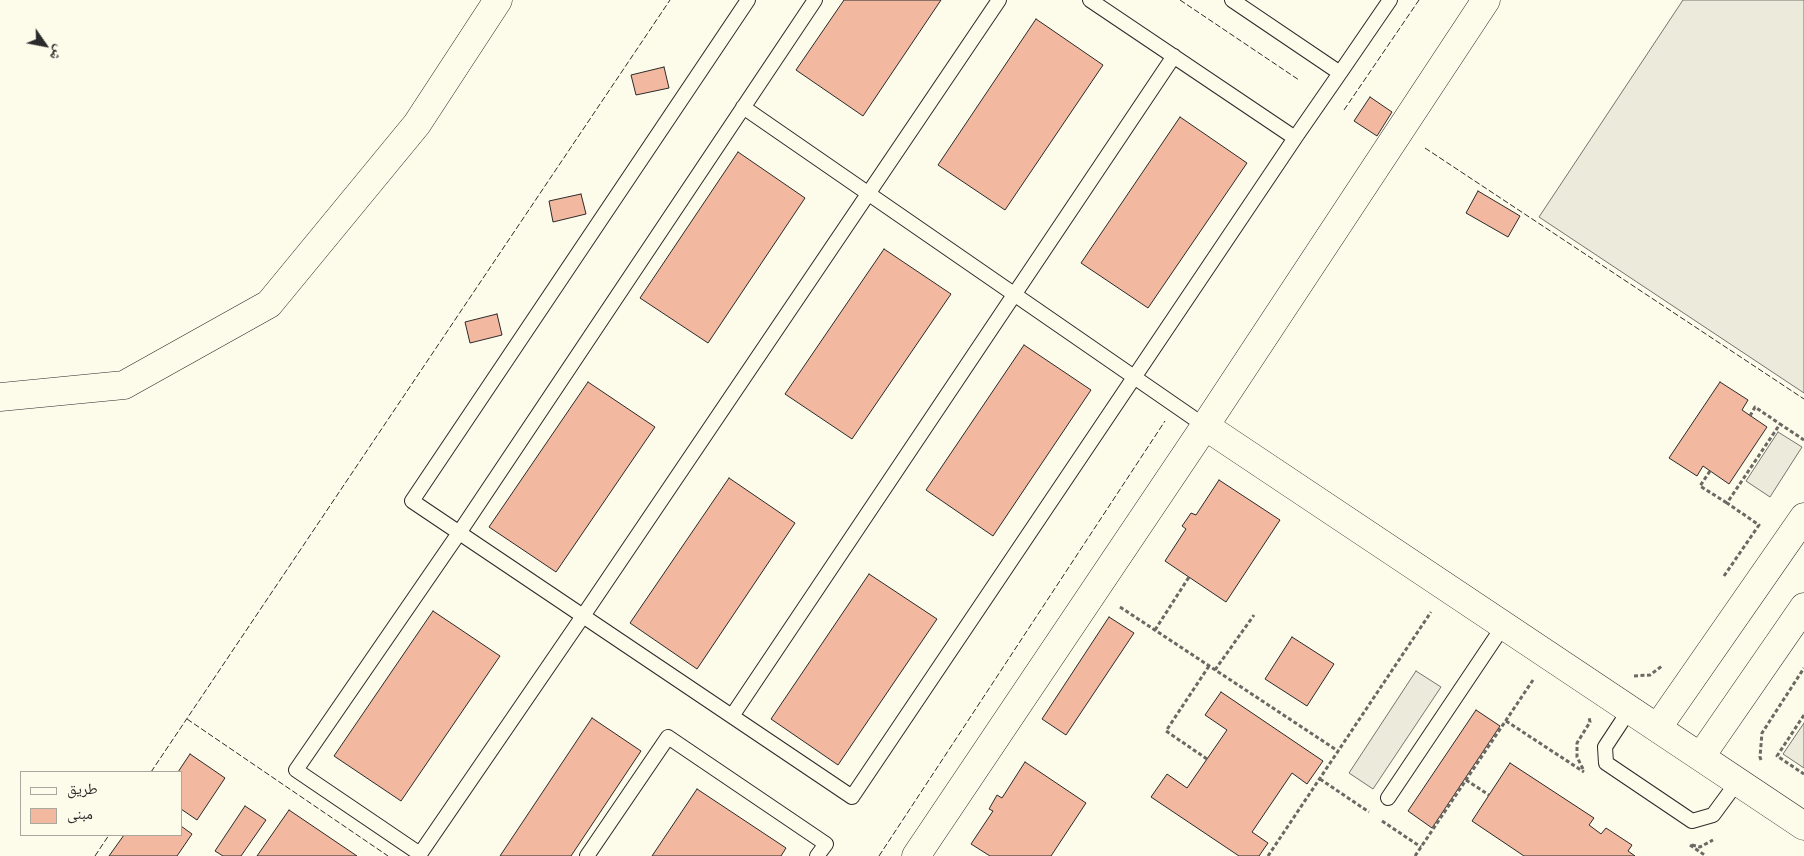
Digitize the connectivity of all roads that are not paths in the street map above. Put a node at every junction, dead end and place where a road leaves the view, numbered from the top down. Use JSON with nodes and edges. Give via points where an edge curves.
{"nodes":[{"id":1,"x":498,"y":0,"type":"edge"},
{"id":2,"x":748,"y":0,"type":"edge"},
{"id":3,"x":814,"y":0,"type":"edge"},
{"id":4,"x":999,"y":0,"type":"edge"},
{"id":5,"x":1090,"y":0,"type":"edge"},
{"id":6,"x":1232,"y":0,"type":"edge"},
{"id":7,"x":1390,"y":0,"type":"edge"},
{"id":8,"x":1486,"y":0,"type":"edge"},
{"id":9,"x":1174,"y":56,"type":"junction"},
{"id":10,"x":1340,"y":73,"type":"junction"},
{"id":11,"x":743,"y":107,"type":"junction"},
{"id":12,"x":1295,"y":138,"type":"junction"},
{"id":13,"x":868,"y":194,"type":"junction"},
{"id":14,"x":1015,"y":295,"type":"junction"},
{"id":15,"x":1134,"y":377,"type":"junction"},
{"id":16,"x":0,"y":397,"type":"edge"},
{"id":17,"x":1205,"y":426,"type":"junction"},
{"id":18,"x":1804,"y":518,"type":"edge"},
{"id":19,"x":459,"y":533,"type":"junction"},
{"id":20,"x":1804,"y":607,"type":"edge"},
{"id":21,"x":583,"y":616,"type":"junction"},
{"id":22,"x":1504,"y":625,"type":"junction"},
{"id":23,"x":1630,"y":709,"type":"junction"},
{"id":24,"x":732,"y":716,"type":"junction"},
{"id":25,"x":1658,"y":727,"type":"junction"},
{"id":26,"x":1701,"y":756,"type":"junction"},
{"id":27,"x":1738,"y":781,"type":"junction"},
{"id":28,"x":1388,"y":798,"type":"dead end"},
{"id":29,"x":1804,"y":826,"type":"edge"},
{"id":30,"x":587,"y":856,"type":"edge"},
{"id":31,"x":817,"y":856,"type":"edge"},
{"id":32,"x":916,"y":856,"type":"edge"}],
"edges":[{"from":1,"to":16,"type":"street","via":[[416,124],[269,304],[124,385]]},
{"from":2,"to":19,"type":"lane","via":[[412,501]]},
{"from":3,"to":11,"type":"lane"},
{"from":4,"to":13,"type":"lane"},
{"from":5,"to":9,"type":"lane"},
{"from":6,"to":10,"type":"lane"},
{"from":7,"to":10,"type":"lane"},
{"from":8,"to":17,"type":"street"},
{"from":9,"to":12,"type":"lane"},
{"from":9,"to":14,"type":"lane"},
{"from":10,"to":12,"type":"lane"},
{"from":11,"to":13,"type":"lane"},
{"from":11,"to":19,"type":"lane"},
{"from":12,"to":15,"type":"lane"},
{"from":13,"to":14,"type":"lane"},
{"from":13,"to":21,"type":"lane"},
{"from":14,"to":15,"type":"lane"},
{"from":14,"to":24,"type":"lane"},
{"from":15,"to":17,"type":"lane"},
{"from":15,"to":24,"type":"lane","via":[[852,797]]},
{"from":17,"to":22,"type":"street"},
{"from":17,"to":32,"type":"street"},
{"from":18,"to":25,"type":"street"},
{"from":19,"to":21,"type":"lane"},
{"from":19,"to":21,"type":"lane","via":[[296,770],[420,854]]},
{"from":20,"to":26,"type":"street"},
{"from":21,"to":24,"type":"lane"},
{"from":22,"to":23,"type":"street"},
{"from":22,"to":28,"type":"lane"},
{"from":23,"to":25,"type":"street"},
{"from":23,"to":27,"type":"lane","via":[[1605,747],[1606,763],[1692,821],[1713,815]]},
{"from":25,"to":26,"type":"street"},
{"from":26,"to":27,"type":"street"},
{"from":27,"to":29,"type":"street"},
{"from":30,"to":31,"type":"lane","via":[[668,737],[826,844]]}]}
